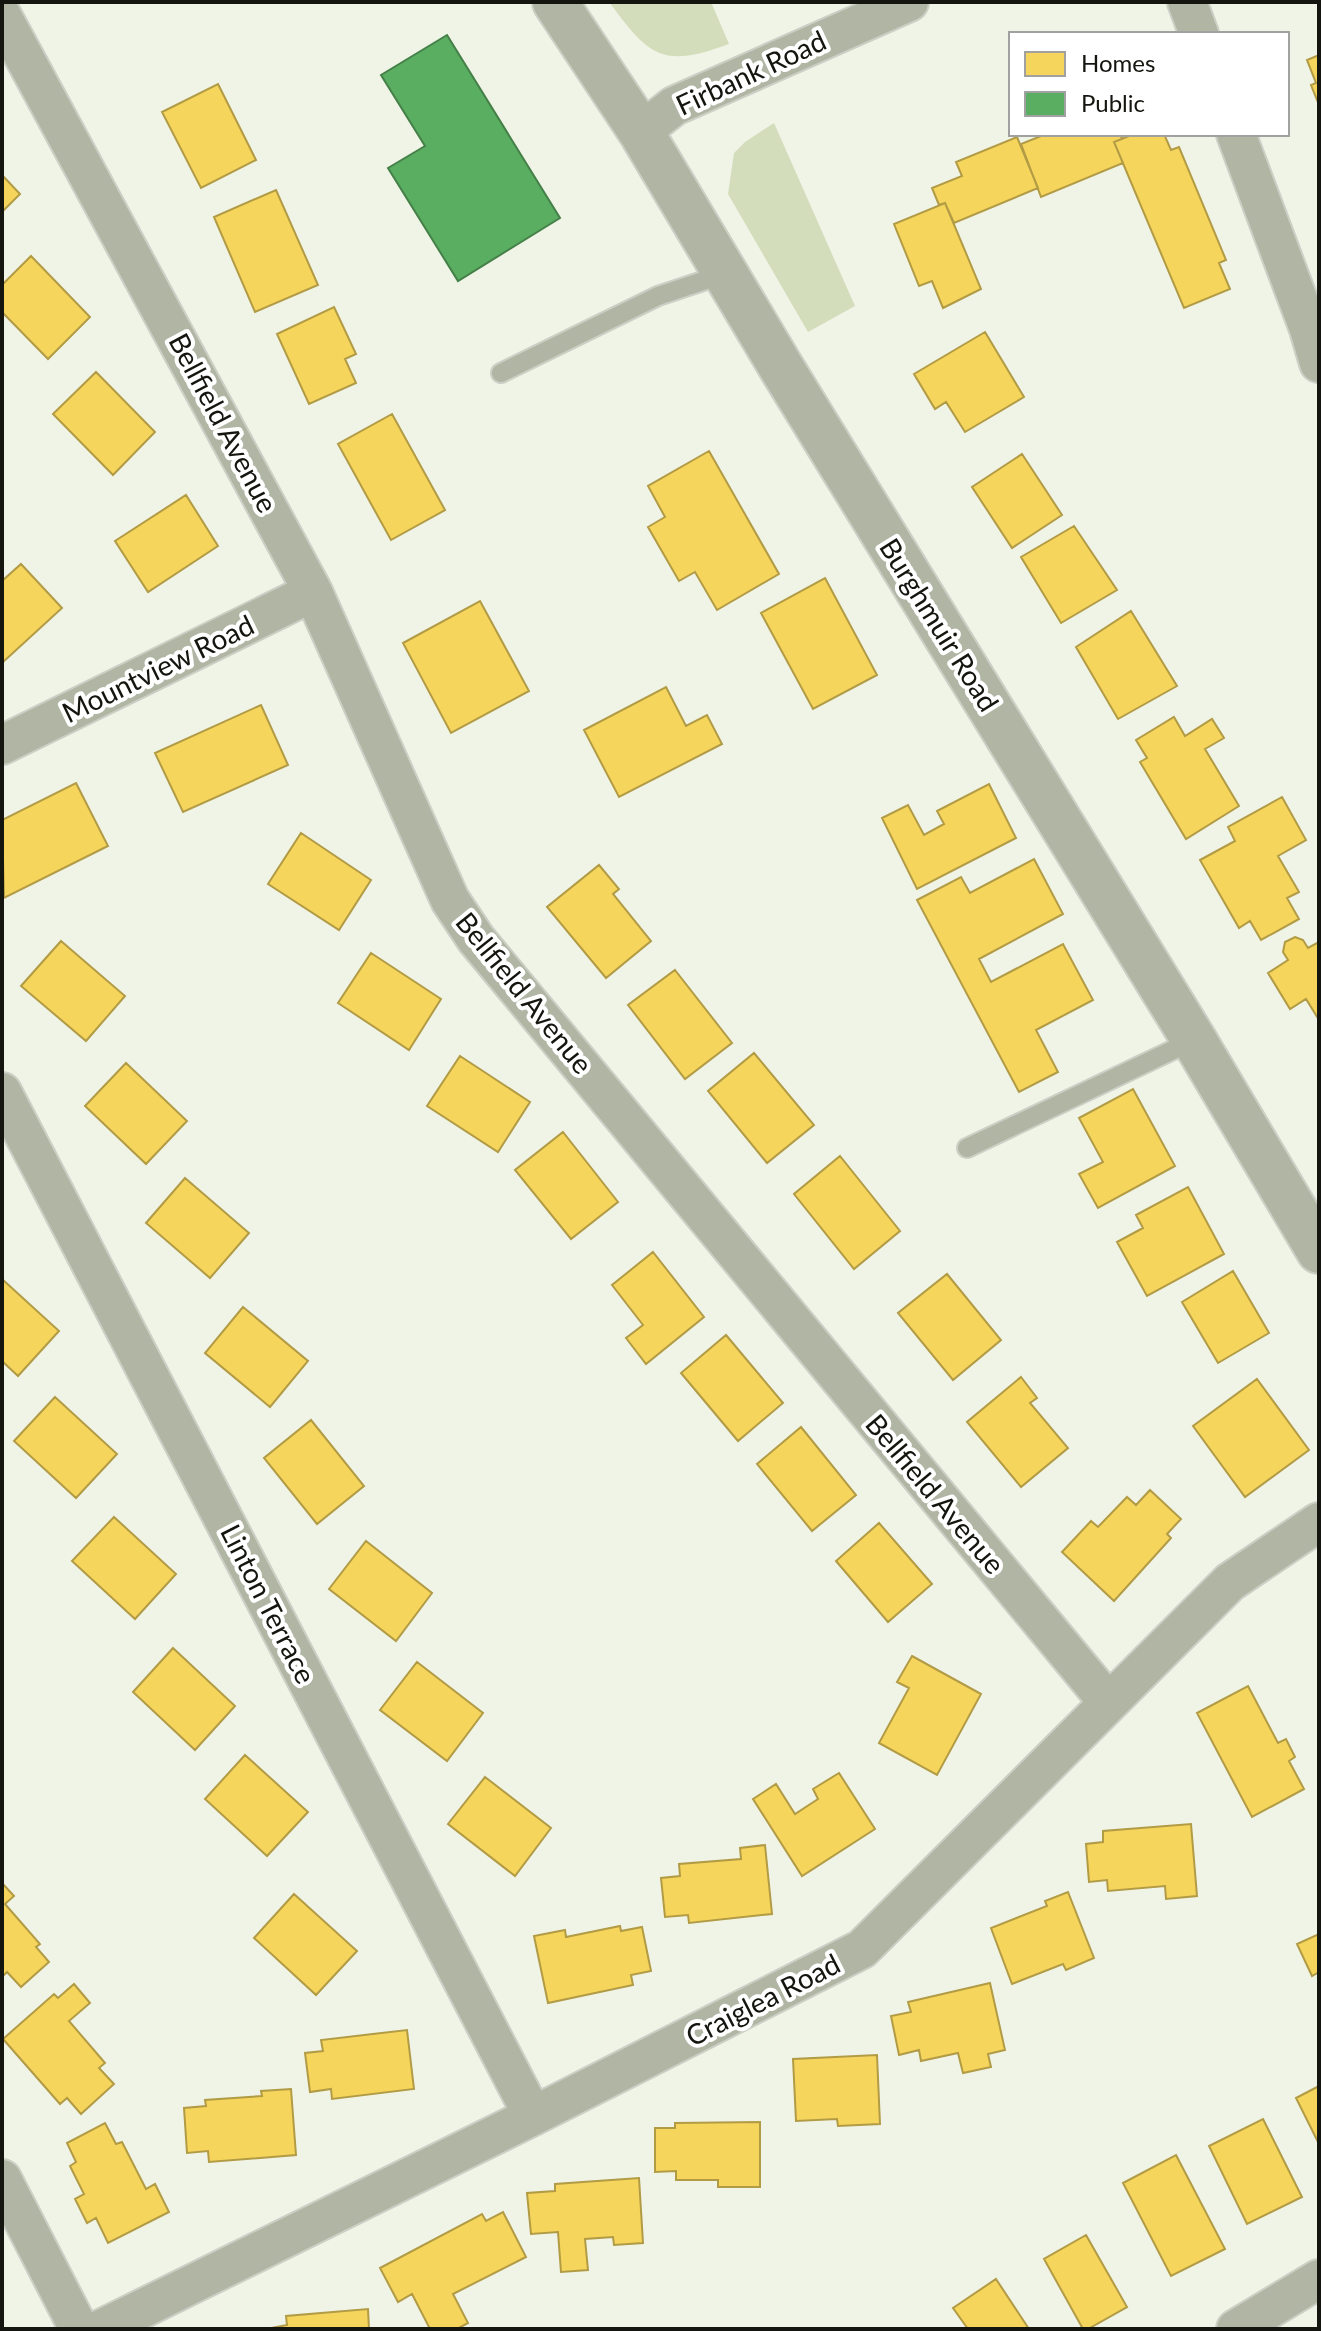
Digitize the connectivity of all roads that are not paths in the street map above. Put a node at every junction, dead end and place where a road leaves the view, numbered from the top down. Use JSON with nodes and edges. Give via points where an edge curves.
{"nodes":[{"id":1,"x":555,"y":2,"type":"edge"},
{"id":2,"x":909,"y":2,"type":"edge"},
{"id":3,"x":1187,"y":2,"type":"edge"},
{"id":4,"x":2,"y":16,"type":"edge"},
{"id":5,"x":1198,"y":32,"type":"edge"},
{"id":6,"x":641,"y":132,"type":"junction"},
{"id":7,"x":1237,"y":136,"type":"edge"},
{"id":8,"x":727,"y":273,"type":"junction"},
{"id":9,"x":1319,"y":363,"type":"edge"},
{"id":10,"x":501,"y":373,"type":"dead end"},
{"id":11,"x":313,"y":592,"type":"junction"},
{"id":12,"x":2,"y":745,"type":"edge"},
{"id":13,"x":1194,"y":1040,"type":"junction"},
{"id":14,"x":2,"y":1092,"type":"edge"},
{"id":15,"x":967,"y":1148,"type":"dead end"},
{"id":16,"x":1319,"y":1251,"type":"edge"},
{"id":17,"x":1319,"y":1522,"type":"edge"},
{"id":18,"x":1108,"y":1702,"type":"junction"},
{"id":19,"x":533,"y":2116,"type":"junction"},
{"id":20,"x":2,"y":2179,"type":"edge"},
{"id":21,"x":1319,"y":2279,"type":"edge"},
{"id":22,"x":79,"y":2329,"type":"edge"},
{"id":23,"x":101,"y":2329,"type":"edge"},
{"id":24,"x":1236,"y":2329,"type":"edge"}],
"edges":[{"from":1,"to":6,"type":"street","name":"Burghmuir Road"},
{"from":2,"to":6,"type":"street","name":"Firbank Road","via":[[674,106]]},
{"from":3,"to":5,"type":"street"},
{"from":4,"to":11,"type":"street","name":"Bellfield Avenue"},
{"from":6,"to":8,"type":"street","name":"Burghmuir Road"},
{"from":7,"to":9,"type":"street"},
{"from":8,"to":10,"type":"lane","via":[[658,296]]},
{"from":8,"to":13,"type":"street","name":"Burghmuir Road"},
{"from":11,"to":12,"type":"street","name":"Mountview Road"},
{"from":11,"to":18,"type":"street","name":"Bellfield Avenue","via":[[429,857],[476,939]]},
{"from":13,"to":15,"type":"lane"},
{"from":13,"to":16,"type":"street","name":"Burghmuir Road"},
{"from":14,"to":19,"type":"street","name":"Linton Terrace"},
{"from":17,"to":18,"type":"street","name":"Craiglea Road","via":[[1230,1582]]},
{"from":18,"to":19,"type":"street","name":"Craiglea Road","via":[[862,1949]]},
{"from":19,"to":23,"type":"street","name":"Craiglea Road"},
{"from":20,"to":22,"type":"street"},
{"from":21,"to":24,"type":"street"}]}
